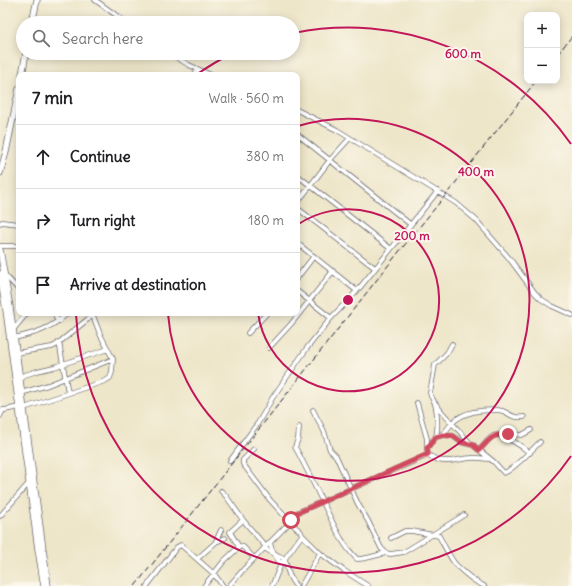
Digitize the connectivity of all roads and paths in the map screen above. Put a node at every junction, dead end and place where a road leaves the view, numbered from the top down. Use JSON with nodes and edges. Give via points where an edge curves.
{"nodes":[{"id":1,"x":36,"y":0,"type":"edge"},
{"id":2,"x":95,"y":0,"type":"edge"},
{"id":3,"x":33,"y":16,"type":"edge"},
{"id":4,"x":117,"y":16,"type":"edge"},
{"id":5,"x":25,"y":60,"type":"edge"},
{"id":6,"x":179,"y":60,"type":"edge"},
{"id":7,"x":198,"y":70,"type":"joint"},
{"id":8,"x":23,"y":72,"type":"edge"},
{"id":9,"x":203,"y":72,"type":"edge"},
{"id":10,"x":16,"y":103,"type":"edge"},
{"id":11,"x":300,"y":112,"type":"edge"},
{"id":12,"x":300,"y":136,"type":"edge"},
{"id":13,"x":350,"y":138,"type":"junction"},
{"id":14,"x":330,"y":160,"type":"junction"},
{"id":15,"x":1,"y":168,"type":"edge"},
{"id":16,"x":0,"y":174,"type":"edge"},
{"id":17,"x":300,"y":177,"type":"edge"},
{"id":18,"x":310,"y":185,"type":"junction"},
{"id":19,"x":438,"y":191,"type":"junction"},
{"id":20,"x":300,"y":198,"type":"edge"},
{"id":21,"x":300,"y":210,"type":"edge"},
{"id":22,"x":0,"y":223,"type":"edge"},
{"id":23,"x":16,"y":224,"type":"edge"},
{"id":24,"x":410,"y":224,"type":"junction"},
{"id":25,"x":300,"y":245,"type":"edge"},
{"id":26,"x":0,"y":246,"type":"edge"},
{"id":27,"x":16,"y":246,"type":"edge"},
{"id":28,"x":391,"y":249,"type":"junction"},
{"id":29,"x":0,"y":250,"type":"edge"},
{"id":30,"x":314,"y":256,"type":"junction"},
{"id":31,"x":375,"y":268,"type":"junction"},
{"id":32,"x":332,"y":271,"type":"junction"},
{"id":33,"x":2,"y":274,"type":"edge"},
{"id":34,"x":300,"y":274,"type":"edge"},
{"id":35,"x":16,"y":287,"type":"edge"},
{"id":36,"x":357,"y":291,"type":"junction"},
{"id":37,"x":300,"y":294,"type":"edge"},
{"id":38,"x":308,"y":301,"type":"junction"},
{"id":39,"x":300,"y":312,"type":"edge"},
{"id":40,"x":572,"y":315,"type":"edge"},
{"id":41,"x":25,"y":316,"type":"edge"},
{"id":42,"x":56,"y":316,"type":"edge"},
{"id":43,"x":65,"y":316,"type":"edge"},
{"id":44,"x":90,"y":316,"type":"edge"},
{"id":45,"x":93,"y":316,"type":"edge"},
{"id":46,"x":264,"y":316,"type":"edge"},
{"id":47,"x":297,"y":316,"type":"edge"},
{"id":48,"x":331,"y":318,"type":"junction"},
{"id":49,"x":59,"y":321,"type":"junction"},
{"id":50,"x":13,"y":330,"type":"junction"},
{"id":51,"x":248,"y":333,"type":"dead end"},
{"id":52,"x":14,"y":338,"type":"junction"},
{"id":53,"x":60,"y":342,"type":"junction"},
{"id":54,"x":452,"y":344,"type":"dead end"},
{"id":55,"x":269,"y":348,"type":"dead end"},
{"id":56,"x":108,"y":349,"type":"junction"},
{"id":57,"x":16,"y":353,"type":"junction"},
{"id":58,"x":113,"y":359,"type":"junction"},
{"id":59,"x":63,"y":364,"type":"junction"},
{"id":60,"x":19,"y":377,"type":"junction"},
{"id":61,"x":66,"y":378,"type":"junction"},
{"id":62,"x":21,"y":393,"type":"junction"},
{"id":63,"x":68,"y":393,"type":"junction"},
{"id":64,"x":417,"y":403,"type":"dead end"},
{"id":65,"x":435,"y":403,"type":"junction"},
{"id":66,"x":21,"y":408,"type":"junction"},
{"id":67,"x":1,"y":409,"type":"edge"},
{"id":68,"x":313,"y":410,"type":"dead end"},
{"id":69,"x":0,"y":416,"type":"edge"},
{"id":70,"x":524,"y":417,"type":"dead end"},
{"id":71,"x":452,"y":423,"type":"junction"},
{"id":72,"x":299,"y":426,"type":"dead end"},
{"id":73,"x":531,"y":430,"type":"dead end"},
{"id":74,"x":503,"y":436,"type":"junction"},
{"id":75,"x":436,"y":437,"type":"junction"},
{"id":76,"x":540,"y":442,"type":"dead end"},
{"id":77,"x":473,"y":445,"type":"junction"},
{"id":78,"x":427,"y":448,"type":"junction"},
{"id":79,"x":254,"y":449,"type":"dead end"},
{"id":80,"x":479,"y":450,"type":"junction"},
{"id":81,"x":530,"y":453,"type":"junction"},
{"id":82,"x":428,"y":454,"type":"junction"},
{"id":83,"x":491,"y":459,"type":"junction"},
{"id":84,"x":230,"y":461,"type":"dead end"},
{"id":85,"x":30,"y":483,"type":"junction"},
{"id":86,"x":350,"y":489,"type":"junction"},
{"id":87,"x":221,"y":491,"type":"dead end"},
{"id":88,"x":323,"y":501,"type":"junction"},
{"id":89,"x":464,"y":515,"type":"dead end"},
{"id":90,"x":0,"y":516,"type":"edge"},
{"id":91,"x":243,"y":520,"type":"junction"},
{"id":92,"x":290,"y":522,"type":"junction"},
{"id":93,"x":221,"y":530,"type":"dead end"},
{"id":94,"x":432,"y":534,"type":"junction"},
{"id":95,"x":302,"y":535,"type":"junction"},
{"id":96,"x":225,"y":538,"type":"dead end"},
{"id":97,"x":391,"y":538,"type":"dead end"},
{"id":98,"x":216,"y":542,"type":"junction"},
{"id":99,"x":270,"y":542,"type":"junction"},
{"id":100,"x":240,"y":546,"type":"junction"},
{"id":101,"x":265,"y":548,"type":"junction"},
{"id":102,"x":320,"y":553,"type":"junction"},
{"id":103,"x":386,"y":553,"type":"junction"},
{"id":104,"x":274,"y":554,"type":"junction"},
{"id":105,"x":254,"y":558,"type":"junction"},
{"id":106,"x":197,"y":559,"type":"junction"},
{"id":107,"x":285,"y":559,"type":"junction"},
{"id":108,"x":281,"y":564,"type":"junction"},
{"id":109,"x":214,"y":574,"type":"junction"},
{"id":110,"x":44,"y":586,"type":"edge"},
{"id":111,"x":48,"y":586,"type":"edge"},
{"id":112,"x":147,"y":586,"type":"edge"},
{"id":113,"x":204,"y":586,"type":"edge"},
{"id":114,"x":223,"y":586,"type":"edge"},
{"id":115,"x":230,"y":586,"type":"edge"},
{"id":116,"x":272,"y":586,"type":"edge"},
{"id":117,"x":296,"y":586,"type":"edge"},
{"id":118,"x":301,"y":586,"type":"edge"},
{"id":119,"x":368,"y":586,"type":"edge"},
{"id":120,"x":484,"y":586,"type":"edge"}],
"edges":[{"from":1,"to":3,"type":"highway"},
{"from":2,"to":4,"type":"street"},
{"from":5,"to":8,"type":"highway"},
{"from":6,"to":7,"type":"street"},
{"from":7,"to":9,"type":"street"},
{"from":10,"to":15,"type":"highway"},
{"from":11,"to":13,"type":"street"},
{"from":12,"to":14,"type":"street"},
{"from":13,"to":14,"type":"street"},
{"from":13,"to":19,"type":"street"},
{"from":14,"to":18,"type":"street"},
{"from":14,"to":24,"type":"street"},
{"from":15,"to":16,"type":"highway"},
{"from":17,"to":18,"type":"street"},
{"from":18,"to":20,"type":"street"},
{"from":18,"to":28,"type":"street"},
{"from":19,"to":24,"type":"street"},
{"from":19,"to":40,"type":"street","via":[[471,215],[541,299]]},
{"from":21,"to":31,"type":"street"},
{"from":22,"to":23,"type":"street"},
{"from":24,"to":28,"type":"street"},
{"from":25,"to":30,"type":"street"},
{"from":26,"to":27,"type":"street"},
{"from":28,"to":31,"type":"street"},
{"from":29,"to":33,"type":"highway"},
{"from":30,"to":32,"type":"street"},
{"from":30,"to":34,"type":"street"},
{"from":31,"to":36,"type":"street"},
{"from":32,"to":36,"type":"street"},
{"from":32,"to":38,"type":"street"},
{"from":33,"to":35,"type":"street"},
{"from":33,"to":50,"type":"highway"},
{"from":33,"to":66,"type":"highway"},
{"from":36,"to":48,"type":"street"},
{"from":37,"to":38,"type":"street"},
{"from":38,"to":39,"type":"street"},
{"from":38,"to":48,"type":"street"},
{"from":41,"to":50,"type":"street"},
{"from":42,"to":49,"type":"street"},
{"from":43,"to":49,"type":"street"},
{"from":44,"to":53,"type":"street"},
{"from":45,"to":56,"type":"street"},
{"from":46,"to":51,"type":"street"},
{"from":47,"to":55,"type":"street"},
{"from":48,"to":84,"type":"street","via":[[307,348]]},
{"from":49,"to":52,"type":"street","via":[[46,329]]},
{"from":50,"to":52,"type":"highway"},
{"from":52,"to":57,"type":"highway"},
{"from":53,"to":57,"type":"street","via":[[52,347]]},
{"from":53,"to":59,"type":"street"},
{"from":54,"to":65,"type":"street","via":[[435,365],[430,394]]},
{"from":56,"to":58,"type":"street"},
{"from":56,"to":59,"type":"street"},
{"from":57,"to":60,"type":"highway"},
{"from":58,"to":61,"type":"street"},
{"from":58,"to":63,"type":"street","via":[[110,378]]},
{"from":59,"to":60,"type":"street"},
{"from":59,"to":61,"type":"street"},
{"from":60,"to":62,"type":"highway"},
{"from":61,"to":62,"type":"street"},
{"from":61,"to":63,"type":"street"},
{"from":62,"to":66,"type":"highway"},
{"from":63,"to":66,"type":"street"},
{"from":64,"to":78,"type":"street"},
{"from":65,"to":71,"type":"street"},
{"from":65,"to":75,"type":"street","via":[[438,430]]},
{"from":66,"to":67,"type":"street"},
{"from":66,"to":85,"type":"highway"},
{"from":66,"to":111,"type":"highway"},
{"from":67,"to":69,"type":"street"},
{"from":68,"to":86,"type":"street"},
{"from":70,"to":71,"type":"street","via":[[513,417],[500,410],[483,410],[464,414]]},
{"from":71,"to":75,"type":"street"},
{"from":71,"to":77,"type":"street"},
{"from":72,"to":88,"type":"street","via":[[295,447]]},
{"from":73,"to":74,"type":"street","via":[[522,435]]},
{"from":74,"to":80,"type":"street","via":[[494,436]]},
{"from":74,"to":81,"type":"street"},
{"from":75,"to":77,"type":"street","via":[[453,436],[461,442]]},
{"from":75,"to":78,"type":"street"},
{"from":76,"to":81,"type":"street"},
{"from":77,"to":80,"type":"street"},
{"from":78,"to":82,"type":"street"},
{"from":79,"to":92,"type":"street","via":[[243,464]]},
{"from":80,"to":83,"type":"street"},
{"from":81,"to":83,"type":"street","via":[[504,473]]},
{"from":82,"to":83,"type":"street","via":[[435,459],[448,461]]},
{"from":82,"to":86,"type":"street"},
{"from":85,"to":90,"type":"street"},
{"from":85,"to":110,"type":"highway"},
{"from":86,"to":88,"type":"street"},
{"from":86,"to":103,"type":"street"},
{"from":87,"to":91,"type":"street"},
{"from":88,"to":92,"type":"street","via":[[294,514]]},
{"from":88,"to":103,"type":"street","via":[[346,548],[357,559]]},
{"from":89,"to":94,"type":"street"},
{"from":91,"to":100,"type":"street","via":[[230,532]]},
{"from":91,"to":101,"type":"street"},
{"from":92,"to":95,"type":"street"},
{"from":92,"to":99,"type":"street"},
{"from":93,"to":98,"type":"street"},
{"from":94,"to":97,"type":"street","via":[[405,531]]},
{"from":94,"to":103,"type":"street","via":[[404,552]]},
{"from":94,"to":120,"type":"street","via":[[439,536],[455,564]]},
{"from":95,"to":102,"type":"street"},
{"from":95,"to":107,"type":"street"},
{"from":96,"to":98,"type":"street"},
{"from":98,"to":106,"type":"street"},
{"from":99,"to":101,"type":"street"},
{"from":99,"to":104,"type":"street"},
{"from":100,"to":105,"type":"street"},
{"from":100,"to":109,"type":"street"},
{"from":101,"to":104,"type":"street"},
{"from":101,"to":105,"type":"street"},
{"from":102,"to":118,"type":"street"},
{"from":102,"to":119,"type":"street"},
{"from":104,"to":107,"type":"street"},
{"from":104,"to":108,"type":"street"},
{"from":105,"to":115,"type":"street"},
{"from":106,"to":109,"type":"street"},
{"from":106,"to":112,"type":"street","via":[[179,545]]},
{"from":107,"to":108,"type":"street"},
{"from":107,"to":117,"type":"street"},
{"from":108,"to":116,"type":"street"},
{"from":109,"to":113,"type":"street"},
{"from":109,"to":114,"type":"street"}]}
